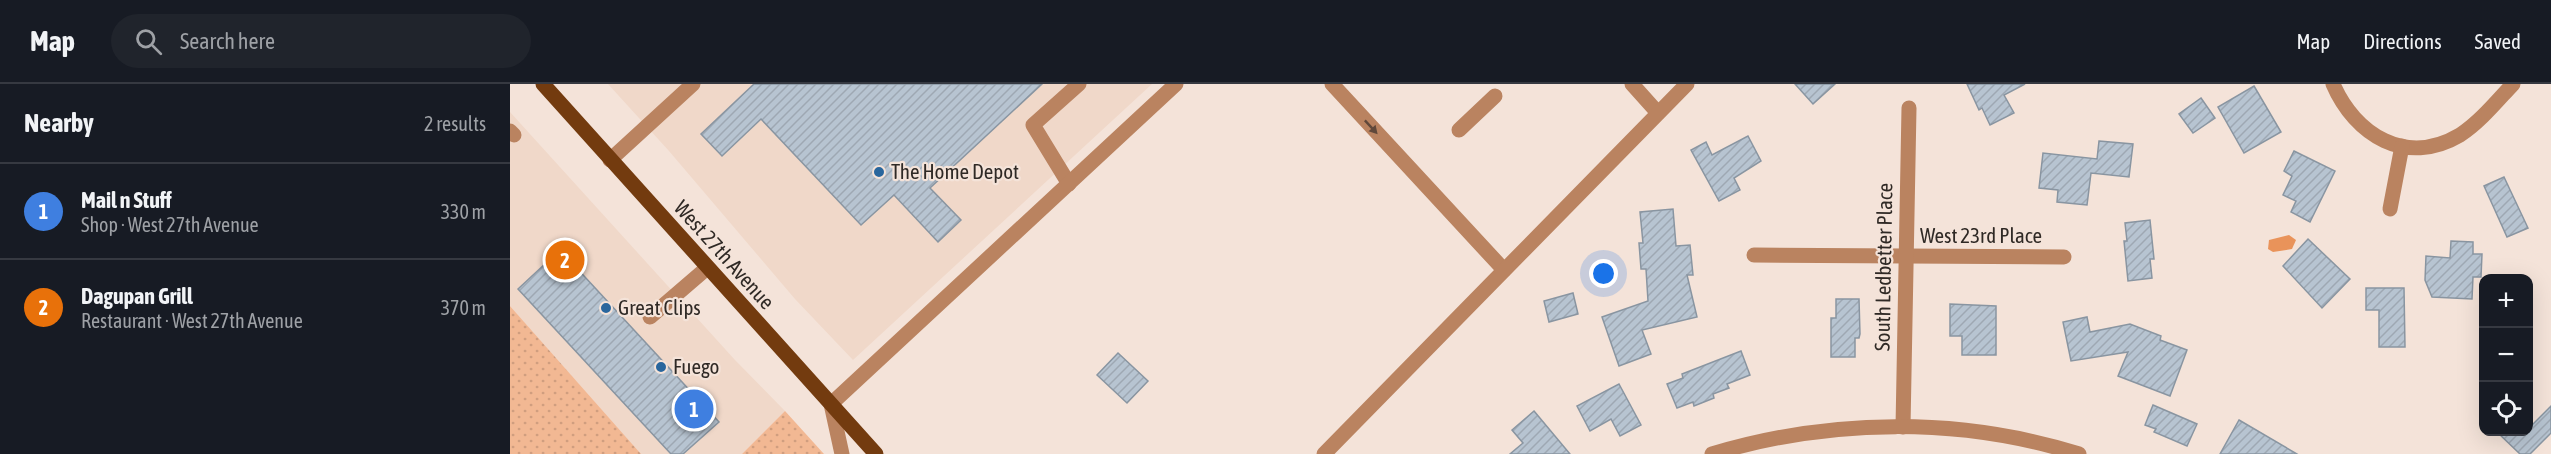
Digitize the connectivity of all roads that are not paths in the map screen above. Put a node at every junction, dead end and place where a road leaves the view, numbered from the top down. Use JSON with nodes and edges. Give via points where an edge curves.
{"nodes":[{"id":1,"x":543,"y":84,"type":"edge"},
{"id":2,"x":693,"y":84,"type":"edge"},
{"id":3,"x":1079,"y":84,"type":"edge"},
{"id":4,"x":1176,"y":84,"type":"edge"},
{"id":5,"x":1332,"y":84,"type":"edge"},
{"id":6,"x":1632,"y":84,"type":"edge"},
{"id":7,"x":1687,"y":84,"type":"edge"},
{"id":8,"x":2333,"y":84,"type":"edge"},
{"id":9,"x":2514,"y":84,"type":"edge"},
{"id":10,"x":1495,"y":96,"type":"dead end"},
{"id":11,"x":1909,"y":108,"type":"dead end"},
{"id":12,"x":1658,"y":113,"type":"junction"},
{"id":13,"x":1459,"y":130,"type":"dead end"},
{"id":14,"x":2402,"y":146,"type":"junction"},
{"id":15,"x":610,"y":160,"type":"junction"},
{"id":16,"x":1069,"y":184,"type":"junction"},
{"id":17,"x":2390,"y":209,"type":"dead end"},
{"id":18,"x":1754,"y":255,"type":"dead end"},
{"id":19,"x":1905,"y":257,"type":"junction"},
{"id":20,"x":2064,"y":257,"type":"dead end"},
{"id":21,"x":707,"y":268,"type":"junction"},
{"id":22,"x":1504,"y":270,"type":"junction"},
{"id":23,"x":650,"y":317,"type":"dead end"},
{"id":24,"x":831,"y":404,"type":"junction"},
{"id":25,"x":1903,"y":427,"type":"junction"},
{"id":26,"x":842,"y":454,"type":"edge"},
{"id":27,"x":876,"y":454,"type":"edge"},
{"id":28,"x":1324,"y":454,"type":"edge"},
{"id":29,"x":1712,"y":454,"type":"edge"},
{"id":30,"x":2079,"y":454,"type":"edge"}],
"edges":[{"from":1,"to":15,"type":"main road","name":"West 27th Avenue"},
{"from":2,"to":15,"type":"street"},
{"from":3,"to":16,"type":"street","via":[[1033,125]]},
{"from":4,"to":16,"type":"street"},
{"from":5,"to":22,"type":"street","one_way":true},
{"from":6,"to":12,"type":"street"},
{"from":7,"to":12,"type":"street"},
{"from":8,"to":14,"type":"street","via":[[2347,112],[2362,127],[2388,143]]},
{"from":9,"to":14,"type":"street","via":[[2459,135],[2423,148]]},
{"from":10,"to":13,"type":"street"},
{"from":11,"to":19,"type":"street","name":"South Ledbetter Place"},
{"from":12,"to":22,"type":"street"},
{"from":14,"to":17,"type":"street"},
{"from":15,"to":21,"type":"main road","name":"West 27th Avenue"},
{"from":16,"to":24,"type":"street"},
{"from":18,"to":19,"type":"street","name":"West 23rd Place"},
{"from":19,"to":20,"type":"street","name":"West 23rd Place"},
{"from":19,"to":25,"type":"street","name":"South Ledbetter Place"},
{"from":21,"to":23,"type":"street"},
{"from":21,"to":24,"type":"main road","name":"West 27th Avenue"},
{"from":22,"to":28,"type":"street"},
{"from":24,"to":26,"type":"street"},
{"from":24,"to":27,"type":"main road","name":"West 27th Avenue"},
{"from":25,"to":29,"type":"street","via":[[1871,426],[1788,435]]},
{"from":25,"to":30,"type":"street","via":[[1994,434]]}]}
